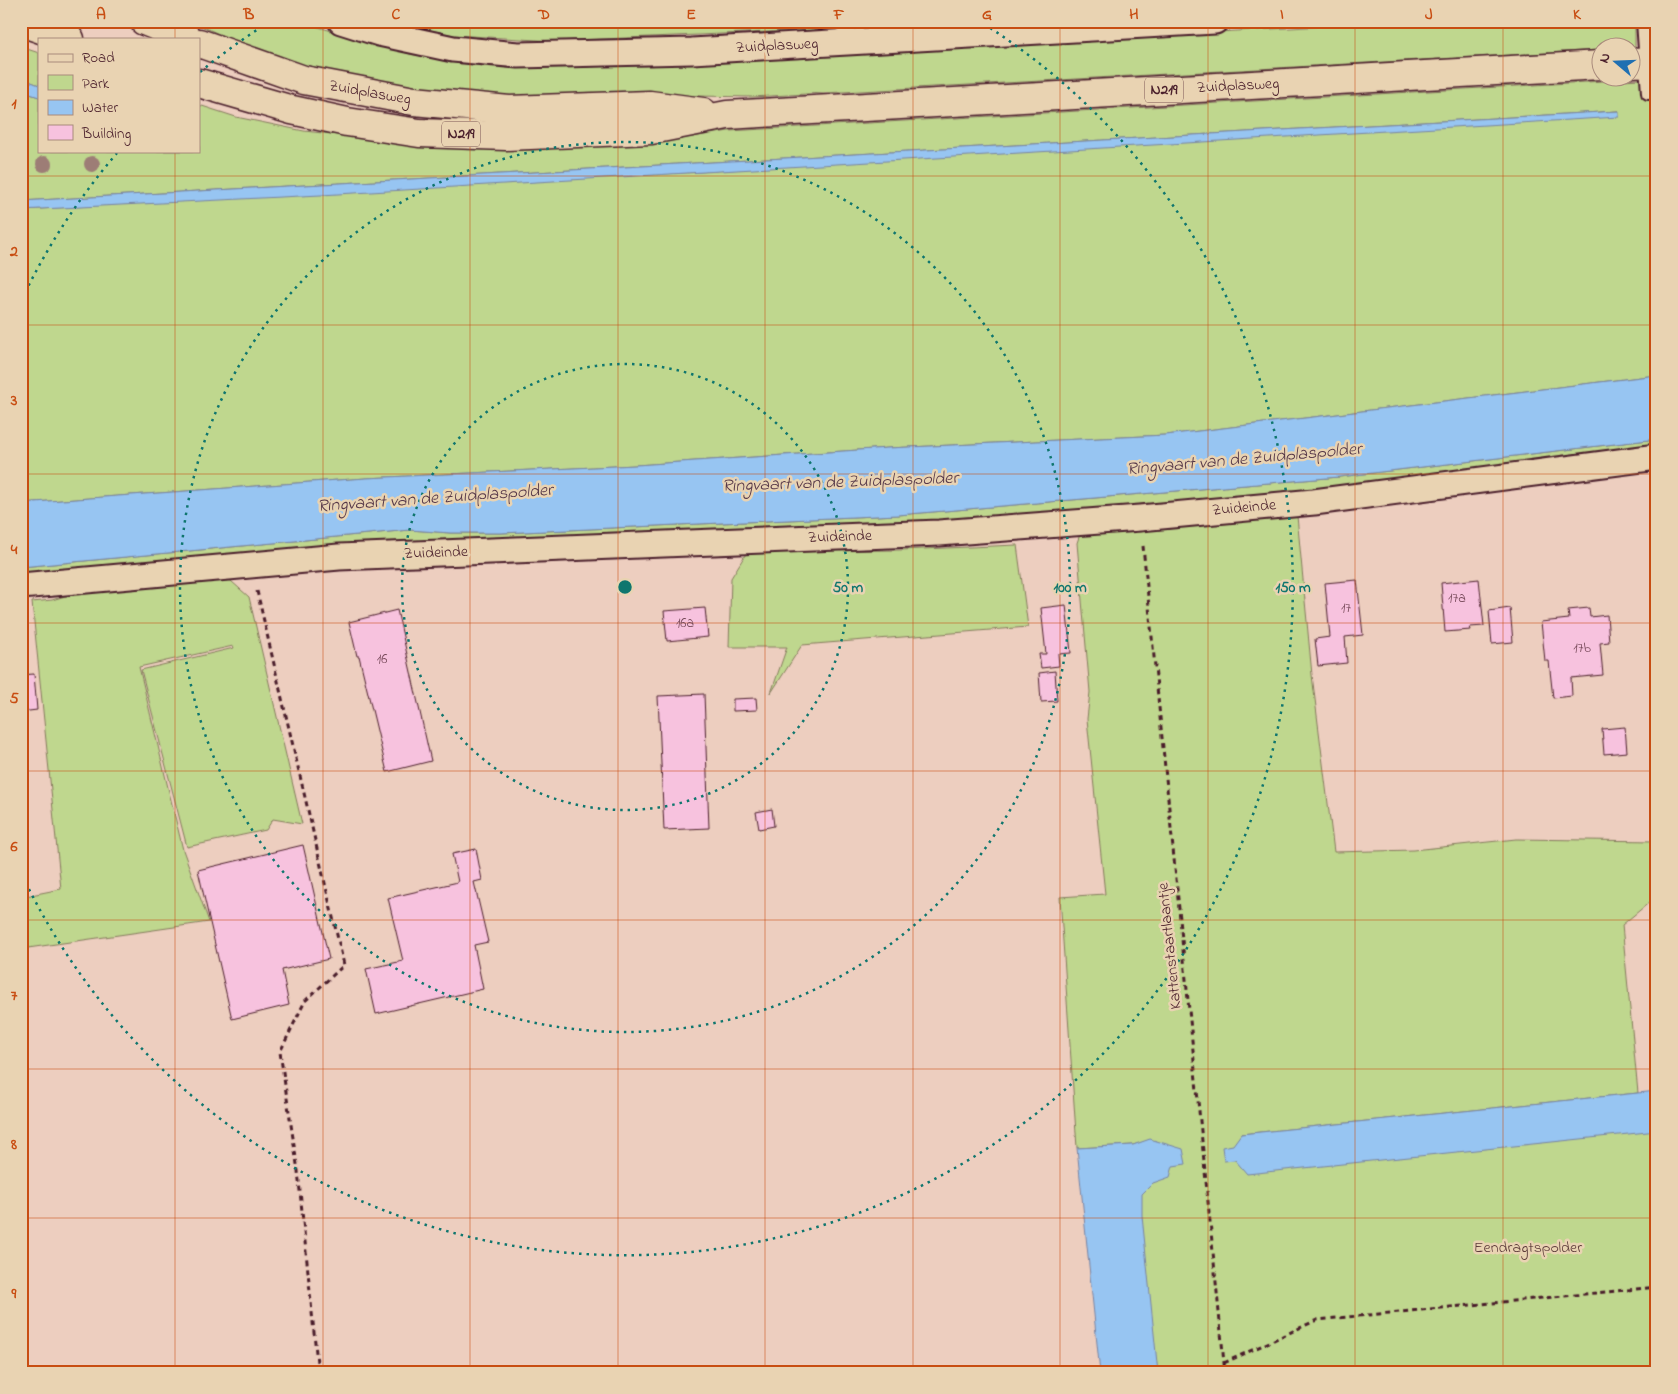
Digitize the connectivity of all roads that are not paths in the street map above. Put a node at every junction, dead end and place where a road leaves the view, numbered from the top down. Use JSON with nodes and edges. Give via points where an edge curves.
{"nodes":[{"id":1,"x":144,"y":21,"type":"edge"},
{"id":2,"x":342,"y":21,"type":"edge"},
{"id":3,"x":1216,"y":21,"type":"edge"},
{"id":4,"x":1642,"y":21,"type":"edge"},
{"id":5,"x":21,"y":22,"type":"edge"},
{"id":6,"x":67,"y":38,"type":"edge"},
{"id":7,"x":186,"y":38,"type":"edge"},
{"id":8,"x":200,"y":43,"type":"edge"},
{"id":9,"x":1644,"y":63,"type":"edge"},
{"id":10,"x":1590,"y":66,"type":"edge"},
{"id":11,"x":200,"y":83,"type":"edge"},
{"id":12,"x":1648,"y":92,"type":"dead end"},
{"id":13,"x":726,"y":115,"type":"junction"},
{"id":14,"x":1657,"y":457,"type":"edge"},
{"id":15,"x":21,"y":586,"type":"edge"}],
"edges":[{"from":1,"to":7,"type":"main road"},
{"from":2,"to":3,"type":"street","name":"Zuidplasweg","via":[[379,33],[453,49],[518,55],[701,50]]},
{"from":4,"to":9,"type":"lane"},
{"from":5,"to":6,"type":"main road"},
{"from":8,"to":13,"type":"main road","name":"Zuidplasweg","number":"N219","via":[[304,80],[414,101],[509,110],[650,105]]},
{"from":9,"to":12,"type":"lane"},
{"from":10,"to":13,"type":"main road","name":"Zuidplasweg","number":"N219"},
{"from":11,"to":13,"type":"main road","name":"Zuidplasweg","number":"N219","via":[[292,110],[419,133],[506,136],[651,130]]},
{"from":14,"to":15,"type":"street","name":"Zuideinde","via":[[1314,502],[1140,518],[939,533],[413,553]]}]}
